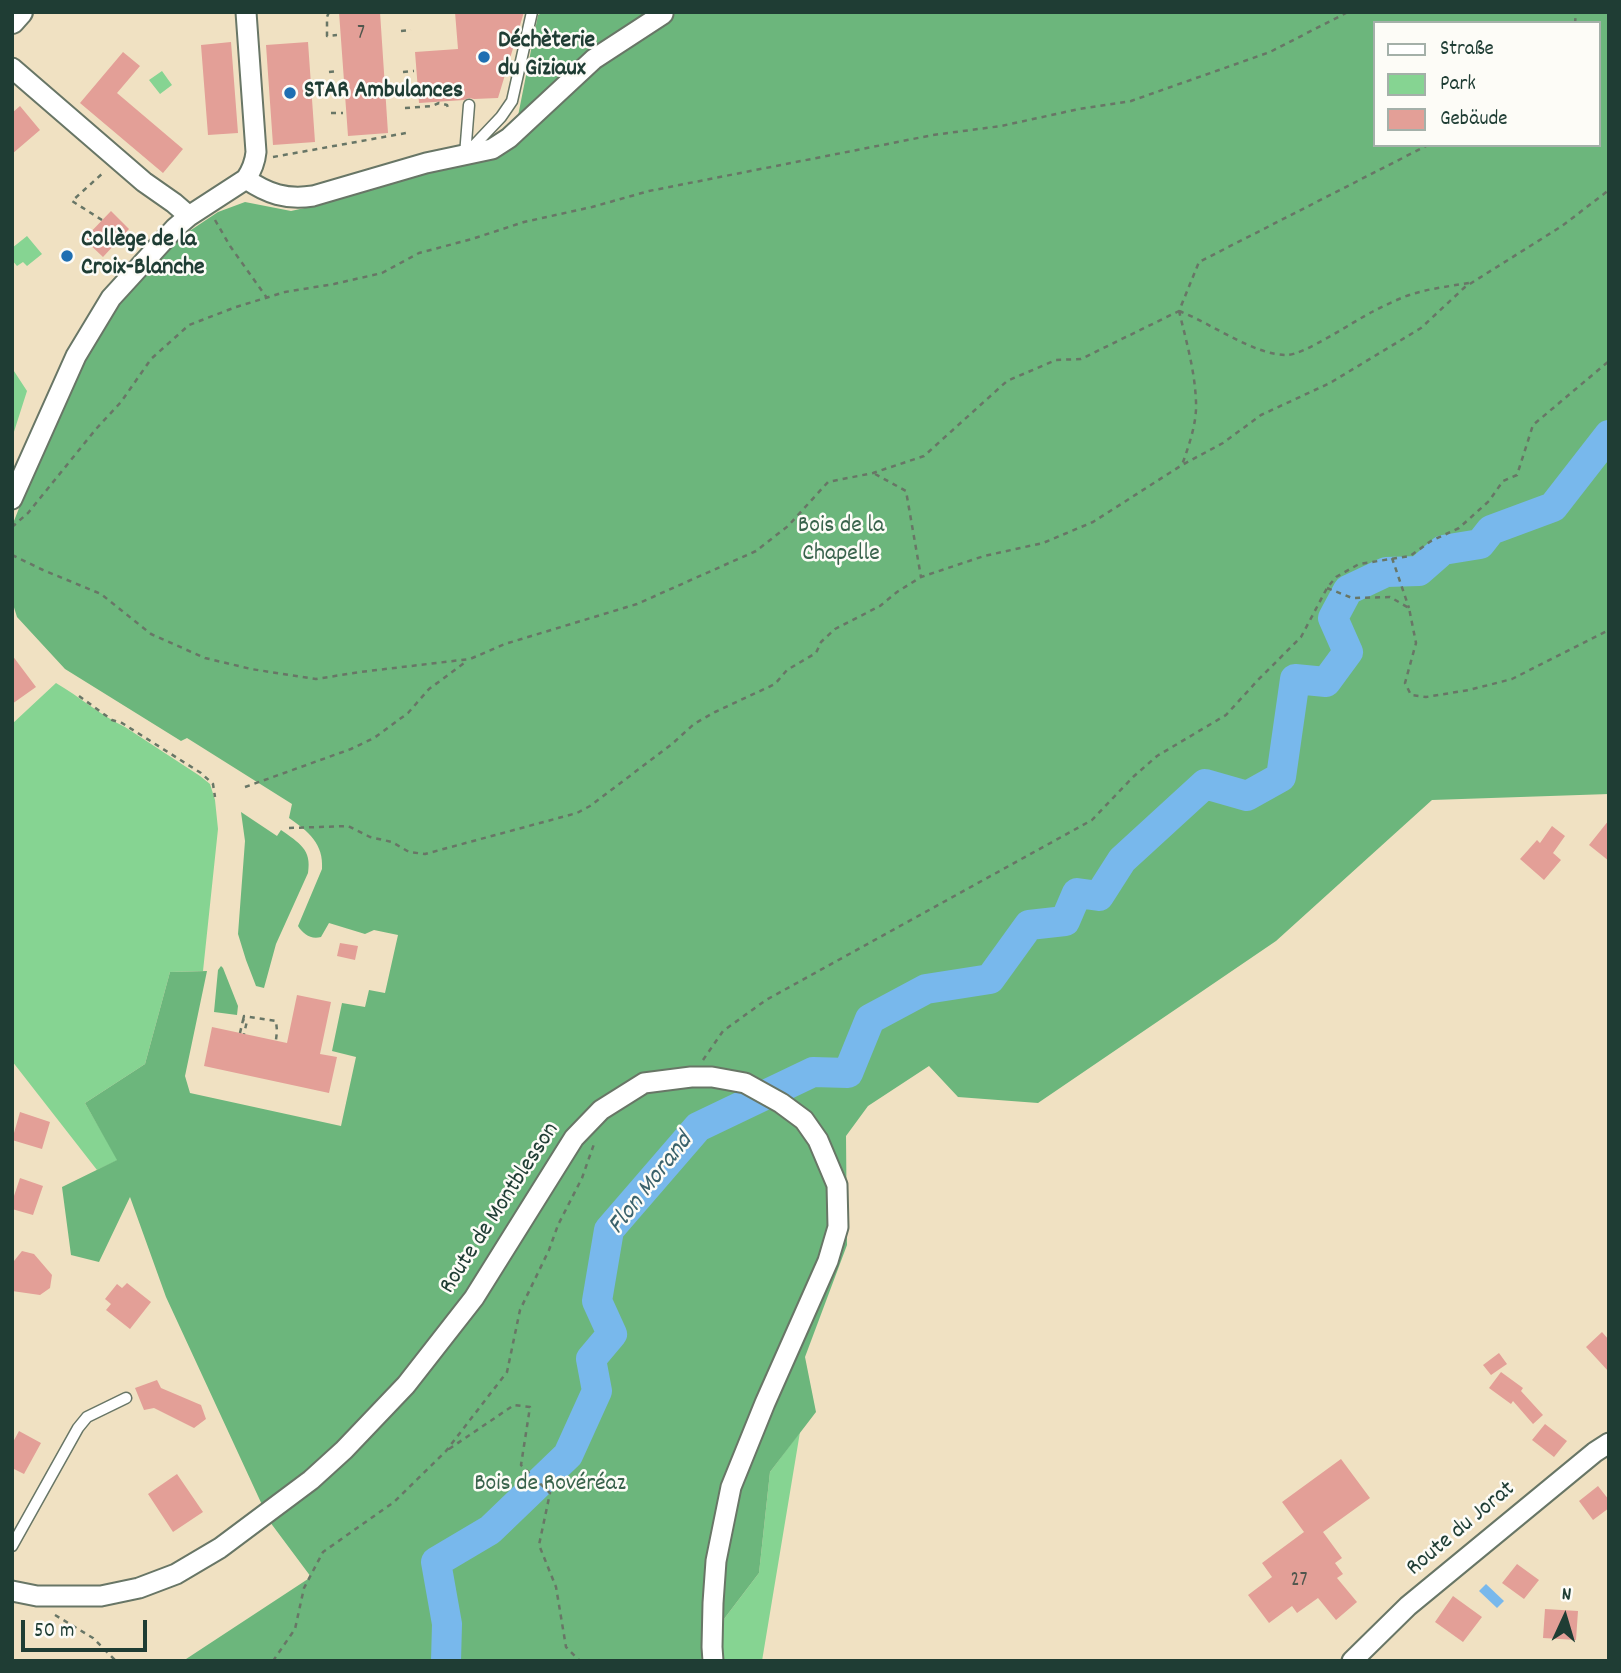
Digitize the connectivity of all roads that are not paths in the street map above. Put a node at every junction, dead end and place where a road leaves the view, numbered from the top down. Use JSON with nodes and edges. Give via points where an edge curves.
{"nodes":[{"id":1,"x":20,"y":12,"type":"edge"},
{"id":2,"x":246,"y":12,"type":"edge"},
{"id":3,"x":532,"y":12,"type":"edge"},
{"id":4,"x":663,"y":13,"type":"edge"},
{"id":5,"x":12,"y":21,"type":"edge"},
{"id":6,"x":12,"y":68,"type":"edge"},
{"id":7,"x":469,"y":105,"type":"dead end"},
{"id":8,"x":465,"y":155,"type":"junction"},
{"id":9,"x":246,"y":179,"type":"junction"},
{"id":10,"x":182,"y":222,"type":"junction"},
{"id":11,"x":12,"y":499,"type":"edge"},
{"id":12,"x":126,"y":1398,"type":"dead end"},
{"id":13,"x":1609,"y":1443,"type":"edge"},
{"id":14,"x":12,"y":1546,"type":"edge"},
{"id":15,"x":12,"y":1591,"type":"edge"},
{"id":16,"x":713,"y":1654,"type":"edge"},
{"id":17,"x":1352,"y":1661,"type":"edge"}],
"edges":[{"from":1,"to":5,"type":"street"},
{"from":2,"to":9,"type":"street","via":[[256,152]]},
{"from":3,"to":8,"type":"lane","via":[[512,101]]},
{"from":4,"to":8,"type":"street","via":[[594,59],[509,138],[492,149]]},
{"from":6,"to":10,"type":"street","via":[[149,186]]},
{"from":7,"to":8,"type":"lane"},
{"from":8,"to":9,"type":"street","via":[[301,198],[262,190]]},
{"from":9,"to":10,"type":"street"},
{"from":10,"to":11,"type":"street","via":[[111,298],[76,356]]},
{"from":12,"to":14,"type":"lane","via":[[87,1417],[78,1428]]},
{"from":13,"to":17,"type":"street","name":"Route du Jorat","via":[[1408,1606]]},
{"from":15,"to":16,"type":"street","name":"Route de Montblesson","via":[[37,1596],[101,1596],[176,1574],[220,1548],[312,1480],[406,1385],[474,1298],[574,1138],[601,1110],[643,1083],[712,1077],[745,1083],[804,1120],[818,1140],[836,1185],[838,1227],[828,1261],[731,1487],[716,1561]]}]}
